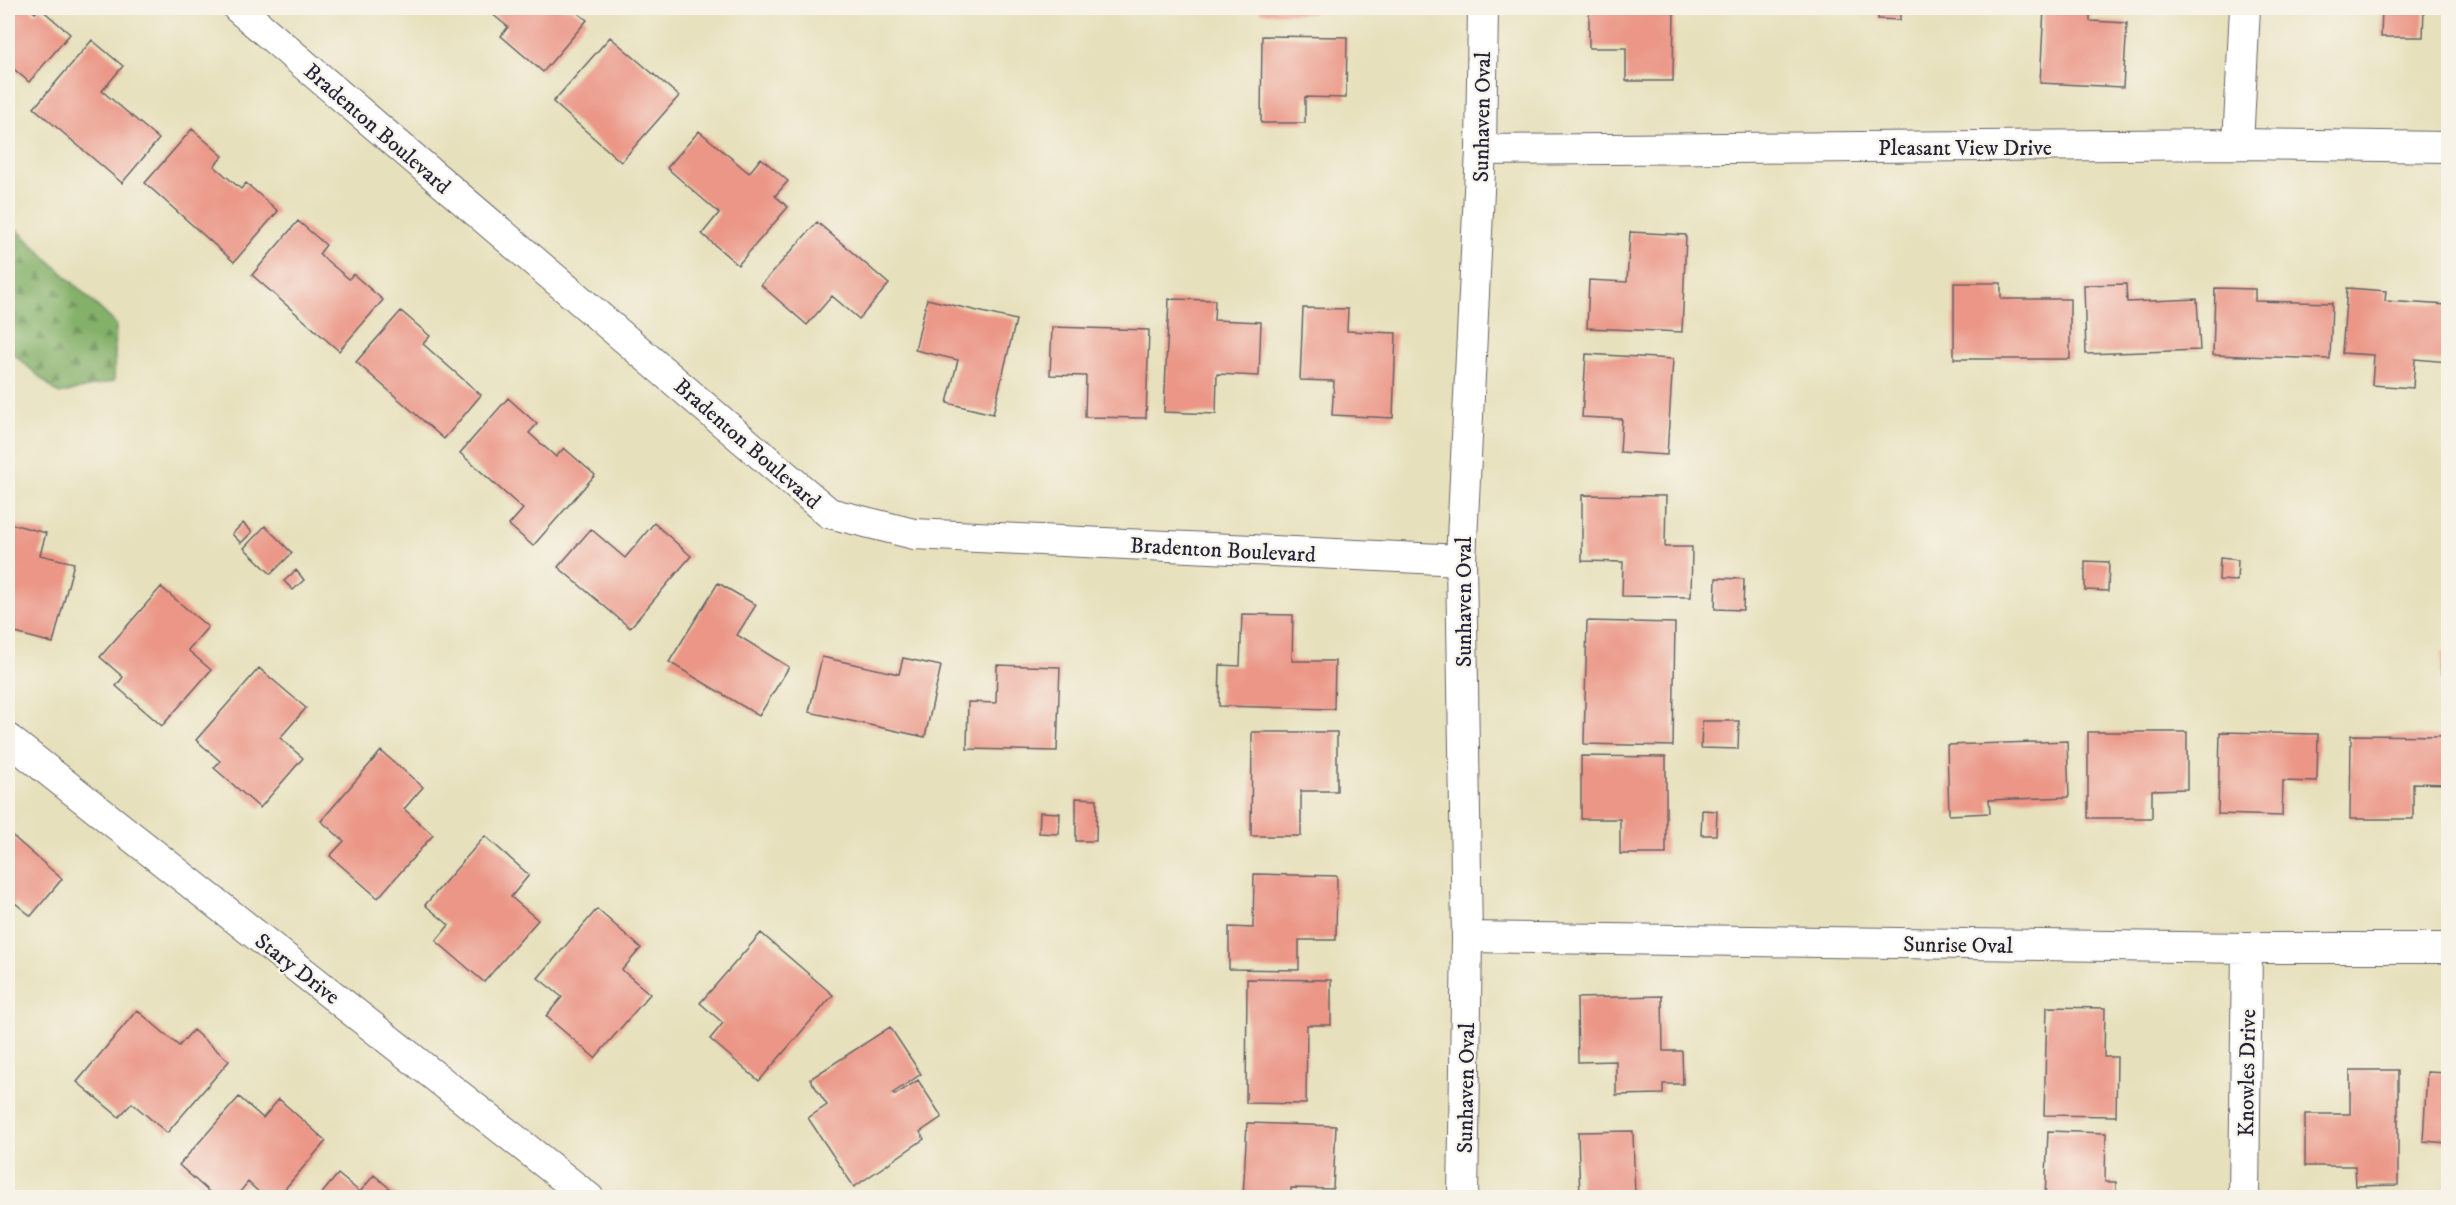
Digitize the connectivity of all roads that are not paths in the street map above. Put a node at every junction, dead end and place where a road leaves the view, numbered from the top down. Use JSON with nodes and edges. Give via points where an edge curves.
{"nodes":[{"id":1,"x":238,"y":8,"type":"edge"},
{"id":2,"x":1483,"y":8,"type":"edge"},
{"id":3,"x":2245,"y":8,"type":"edge"},
{"id":4,"x":2238,"y":144,"type":"junction"},
{"id":5,"x":2448,"y":147,"type":"edge"},
{"id":6,"x":1481,"y":150,"type":"junction"},
{"id":7,"x":1461,"y":560,"type":"junction"},
{"id":8,"x":8,"y":739,"type":"edge"},
{"id":9,"x":1467,"y":937,"type":"junction"},
{"id":10,"x":2247,"y":948,"type":"junction"},
{"id":11,"x":2448,"y":948,"type":"edge"},
{"id":12,"x":589,"y":1197,"type":"edge"},
{"id":13,"x":1463,"y":1197,"type":"edge"},
{"id":14,"x":2244,"y":1197,"type":"edge"}],
"edges":[{"from":1,"to":7,"type":"street","name":"Bradenton Boulevard","via":[[829,513],[914,534]]},
{"from":2,"to":6,"type":"street","name":"Sunhaven Oval"},
{"from":3,"to":4,"type":"street"},
{"from":4,"to":5,"type":"street","name":"Pleasant View Drive"},
{"from":4,"to":6,"type":"street","name":"Pleasant View Drive"},
{"from":6,"to":7,"type":"street","name":"Sunhaven Oval"},
{"from":7,"to":9,"type":"street","name":"Sunhaven Oval"},
{"from":8,"to":12,"type":"street","name":"Stary Drive"},
{"from":9,"to":10,"type":"street","name":"Sunrise Oval"},
{"from":9,"to":13,"type":"street","name":"Sunhaven Oval"},
{"from":10,"to":11,"type":"street","name":"Sunrise Oval"},
{"from":10,"to":14,"type":"street","name":"Knowles Drive"}]}
